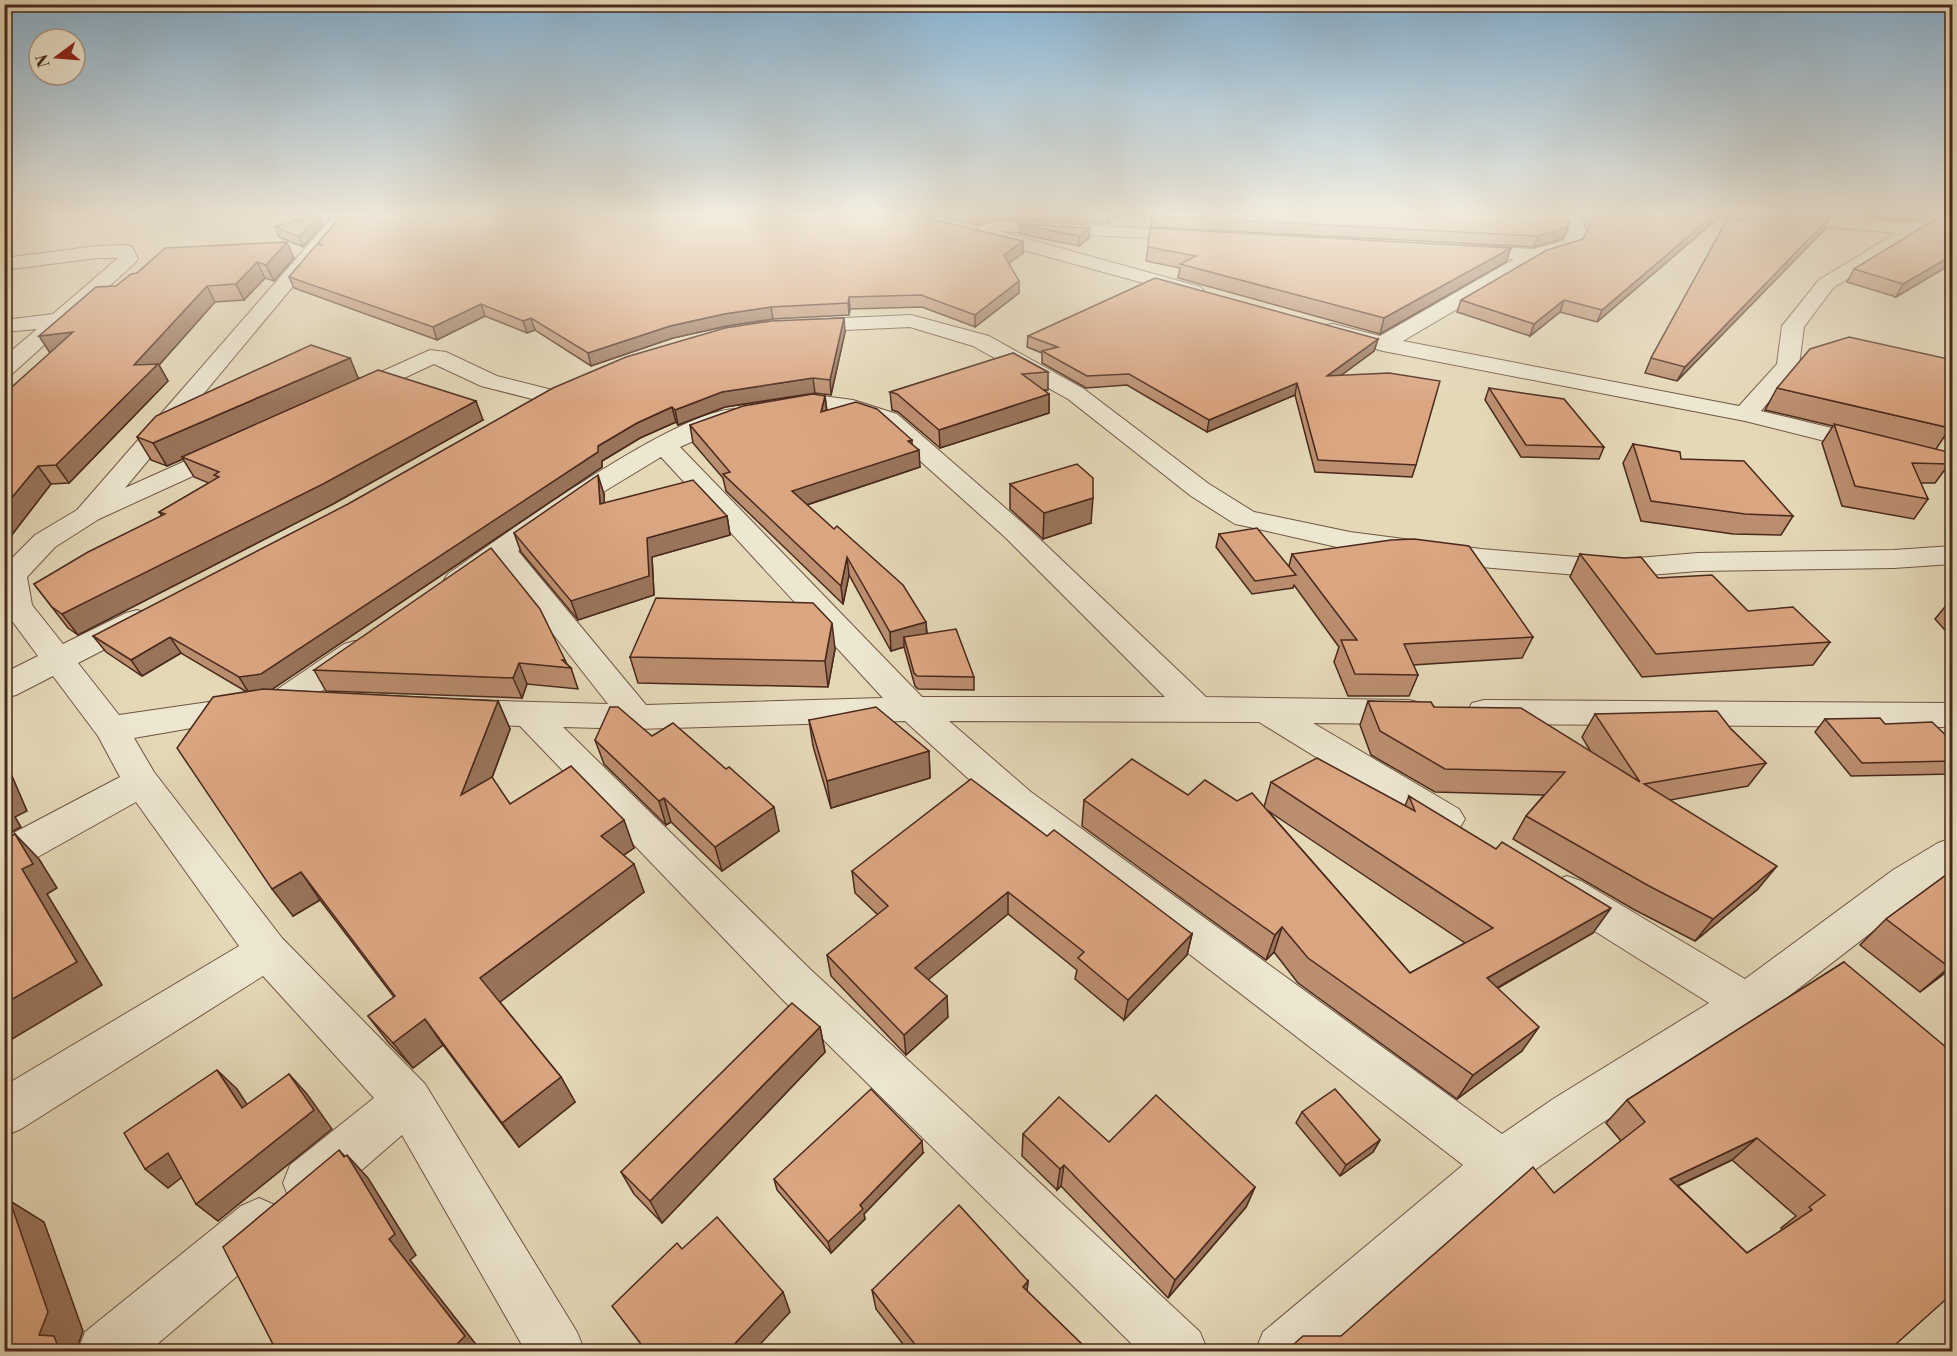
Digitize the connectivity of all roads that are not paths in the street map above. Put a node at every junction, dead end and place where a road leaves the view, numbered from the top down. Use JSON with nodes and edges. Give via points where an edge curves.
{"nodes":[{"id":1,"x":108,"y":276,"type":"edge"},
{"id":2,"x":291,"y":276,"type":"edge"},
{"id":3,"x":1139,"y":276,"type":"edge"},
{"id":4,"x":1499,"y":276,"type":"edge"},
{"id":5,"x":1838,"y":276,"type":"edge"},
{"id":6,"x":1207,"y":295,"type":"edge"},
{"id":7,"x":58,"y":320,"type":"junction"},
{"id":8,"x":4,"y":326,"type":"edge"},
{"id":9,"x":1317,"y":326,"type":"edge"},
{"id":10,"x":774,"y":327,"type":"edge"},
{"id":11,"x":1383,"y":344,"type":"junction"},
{"id":12,"x":4,"y":369,"type":"edge"},
{"id":13,"x":334,"y":402,"type":"edge"},
{"id":14,"x":517,"y":413,"type":"edge"},
{"id":15,"x":1745,"y":414,"type":"junction"},
{"id":16,"x":248,"y":442,"type":"edge"},
{"id":17,"x":664,"y":445,"type":"junction"},
{"id":18,"x":1953,"y":465,"type":"edge"},
{"id":19,"x":87,"y":516,"type":"junction"},
{"id":20,"x":502,"y":550,"type":"junction"},
{"id":21,"x":1953,"y":555,"type":"edge"},
{"id":22,"x":434,"y":597,"type":"edge"},
{"id":23,"x":154,"y":611,"type":"edge"},
{"id":24,"x":377,"y":637,"type":"edge"},
{"id":25,"x":59,"y":661,"type":"junction"},
{"id":26,"x":4,"y":687,"type":"edge"},
{"id":27,"x":281,"y":703,"type":"junction"},
{"id":28,"x":328,"y":706,"type":"edge"},
{"id":29,"x":1198,"y":708,"type":"junction"},
{"id":30,"x":913,"y":709,"type":"junction"},
{"id":31,"x":423,"y":710,"type":"edge"},
{"id":32,"x":1267,"y":711,"type":"junction"},
{"id":33,"x":530,"y":715,"type":"junction"},
{"id":34,"x":1953,"y":716,"type":"edge"},
{"id":35,"x":637,"y":717,"type":"junction"},
{"id":36,"x":111,"y":729,"type":"junction"},
{"id":37,"x":141,"y":782,"type":"junction"},
{"id":38,"x":1471,"y":835,"type":"edge"},
{"id":39,"x":1953,"y":854,"type":"edge"},
{"id":40,"x":4,"y":857,"type":"edge"},
{"id":41,"x":1533,"y":872,"type":"edge"},
{"id":42,"x":267,"y":951,"type":"junction"},
{"id":43,"x":1747,"y":1003,"type":"junction"},
{"id":44,"x":408,"y":1100,"type":"junction"},
{"id":45,"x":4,"y":1113,"type":"edge"},
{"id":46,"x":1502,"y":1164,"type":"junction"},
{"id":47,"x":105,"y":1352,"type":"edge"},
{"id":48,"x":558,"y":1352,"type":"edge"},
{"id":49,"x":1179,"y":1352,"type":"edge"},
{"id":50,"x":1283,"y":1352,"type":"edge"}],
"edges":[{"from":1,"to":7,"type":"street"},
{"from":2,"to":19,"type":"street"},
{"from":3,"to":6,"type":"street"},
{"from":4,"to":11,"type":"street"},
{"from":5,"to":15,"type":"street","via":[[1826,284],[1793,326],[1788,365]]},
{"from":7,"to":8,"type":"street"},
{"from":7,"to":12,"type":"street"},
{"from":9,"to":11,"type":"street"},
{"from":10,"to":21,"type":"street","via":[[912,321],[981,341],[1076,394],[1200,490],[1245,518],[1350,541],[1481,558],[1613,569],[1698,562]]},
{"from":11,"to":15,"type":"street"},
{"from":13,"to":14,"type":"street","via":[[430,357],[438,357],[489,381],[558,392]]},
{"from":15,"to":18,"type":"street"},
{"from":16,"to":19,"type":"street"},
{"from":17,"to":20,"type":"street","via":[[595,485]]},
{"from":17,"to":29,"type":"street","via":[[734,414],[778,407],[853,407],[888,419],[1016,532]]},
{"from":17,"to":30,"type":"street"},
{"from":19,"to":25,"type":"street","via":[[45,541],[12,575],[17,606]]},
{"from":20,"to":22,"type":"street"},
{"from":20,"to":35,"type":"street"},
{"from":23,"to":25,"type":"street"},
{"from":24,"to":27,"type":"street"},
{"from":25,"to":26,"type":"street"},
{"from":25,"to":36,"type":"street"},
{"from":27,"to":28,"type":"street"},
{"from":27,"to":36,"type":"street"},
{"from":29,"to":30,"type":"street"},
{"from":29,"to":32,"type":"street"},
{"from":30,"to":35,"type":"street"},
{"from":30,"to":46,"type":"street","via":[[1018,802]]},
{"from":31,"to":33,"type":"street"},
{"from":32,"to":34,"type":"street"},
{"from":32,"to":38,"type":"street"},
{"from":33,"to":35,"type":"street"},
{"from":33,"to":49,"type":"street","via":[[795,983]]},
{"from":36,"to":37,"type":"street"},
{"from":37,"to":40,"type":"street"},
{"from":37,"to":42,"type":"street"},
{"from":39,"to":43,"type":"street","via":[[1907,882]]},
{"from":41,"to":43,"type":"street"},
{"from":42,"to":44,"type":"street"},
{"from":42,"to":45,"type":"street"},
{"from":43,"to":46,"type":"street"},
{"from":44,"to":47,"type":"street"},
{"from":44,"to":48,"type":"street"},
{"from":46,"to":50,"type":"street"}]}
